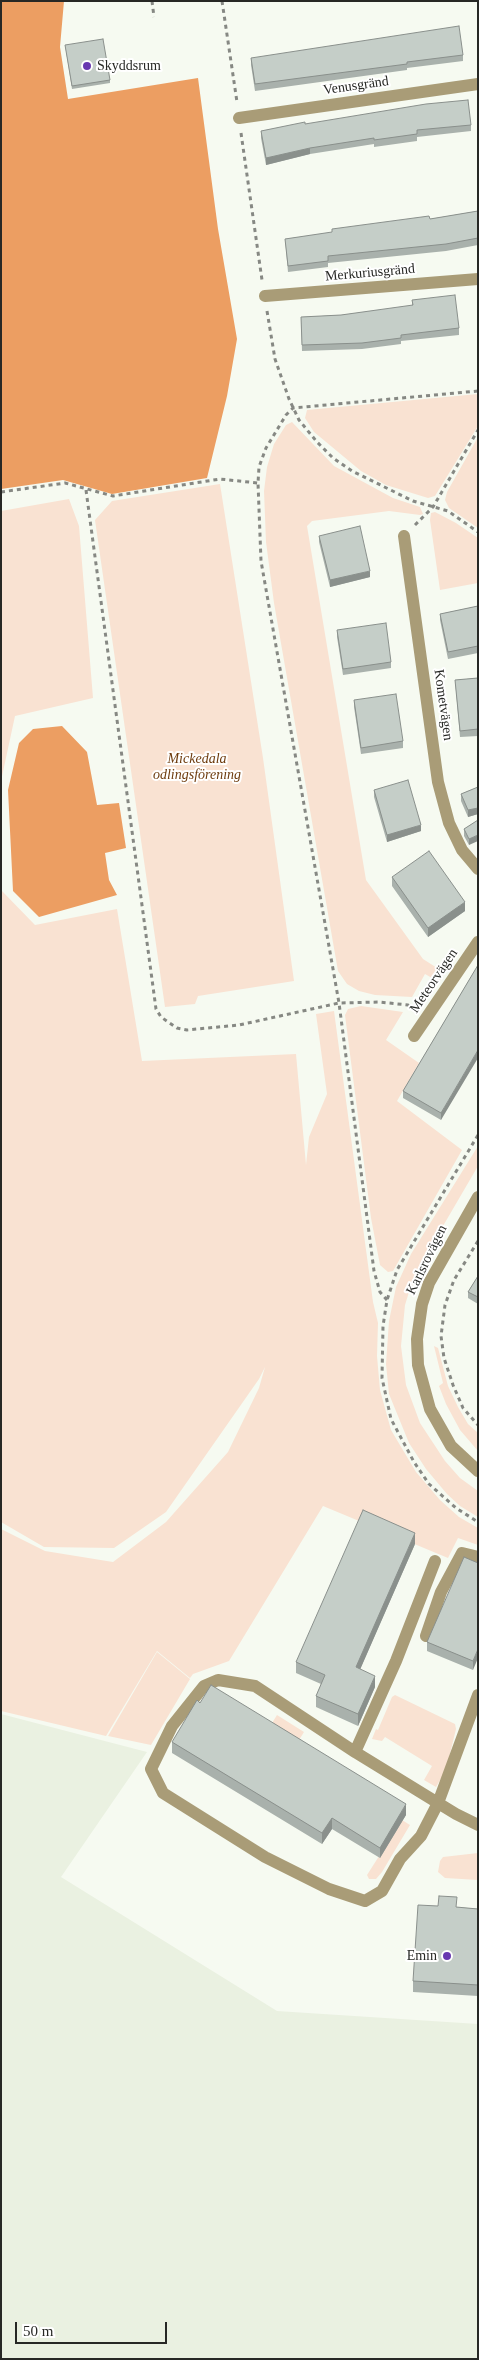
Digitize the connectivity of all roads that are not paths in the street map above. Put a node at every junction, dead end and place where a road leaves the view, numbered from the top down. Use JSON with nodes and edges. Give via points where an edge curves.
{"nodes":[{"id":1,"x":478,"y":84,"type":"edge"},
{"id":2,"x":239,"y":118,"type":"road end"},
{"id":3,"x":478,"y":278,"type":"edge"},
{"id":4,"x":264,"y":296,"type":"road end"},
{"id":5,"x":404,"y":536,"type":"road end"},
{"id":6,"x":478,"y":869,"type":"edge"},
{"id":7,"x":478,"y":942,"type":"edge"},
{"id":8,"x":414,"y":1036,"type":"dead end"},
{"id":9,"x":478,"y":1197,"type":"edge"},
{"id":10,"x":478,"y":1471,"type":"edge"},
{"id":11,"x":478,"y":1557,"type":"edge"},
{"id":12,"x":435,"y":1561,"type":"dead end"},
{"id":13,"x":426,"y":1636,"type":"dead end"},
{"id":14,"x":478,"y":1695,"type":"edge"},
{"id":15,"x":355,"y":1752,"type":"junction"},
{"id":16,"x":438,"y":1803,"type":"junction"},
{"id":17,"x":478,"y":1825,"type":"edge"}],
"edges":[{"from":1,"to":2,"type":"street","name":"Venusgränd"},
{"from":3,"to":4,"type":"street","name":"Merkuriusgränd"},
{"from":5,"to":6,"type":"street","name":"Kometvägen","via":[[438,782],[449,823],[462,850]]},
{"from":7,"to":8,"type":"street","name":"Meteorvägen"},
{"from":9,"to":10,"type":"street","name":"Karlsrovägen","via":[[429,1283],[417,1339],[418,1365],[430,1409],[452,1446]]},
{"from":11,"to":13,"type":"street","via":[[462,1552],[441,1592]]},
{"from":12,"to":15,"type":"street","via":[[396,1661]]},
{"from":14,"to":16,"type":"street"},
{"from":15,"to":16,"type":"street"},
{"from":15,"to":16,"type":"street","via":[[255,1686],[218,1680],[204,1686],[172,1726],[151,1769],[163,1793],[266,1857],[328,1889],[365,1901],[382,1891],[400,1859],[421,1836]]},
{"from":16,"to":17,"type":"street"}]}
